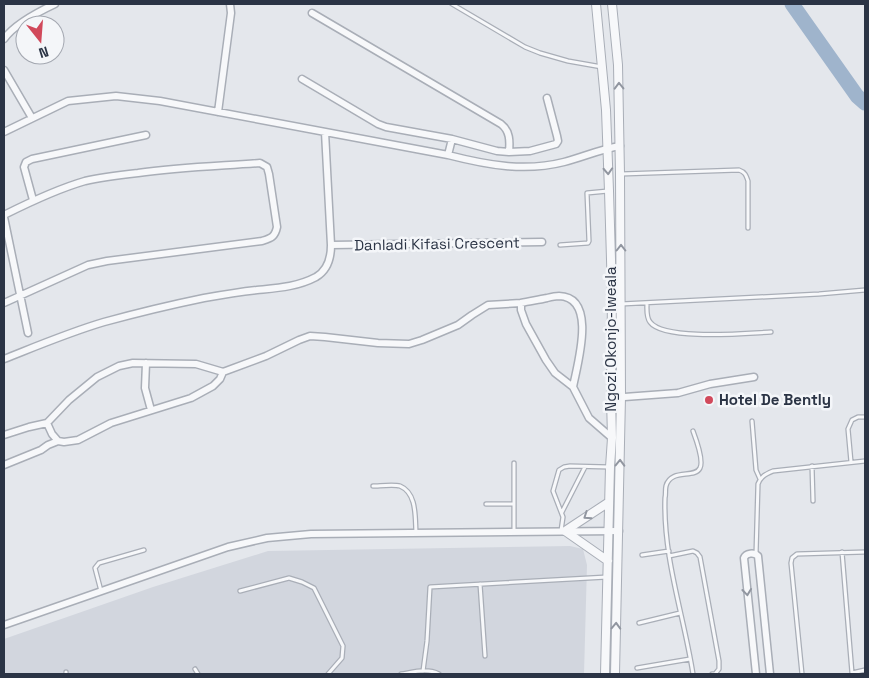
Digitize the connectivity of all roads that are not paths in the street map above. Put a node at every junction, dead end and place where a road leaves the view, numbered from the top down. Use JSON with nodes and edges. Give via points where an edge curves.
{"nodes":[{"id":1,"x":55,"y":4,"type":"edge"},
{"id":2,"x":230,"y":4,"type":"edge"},
{"id":3,"x":452,"y":4,"type":"edge"},
{"id":4,"x":596,"y":4,"type":"edge"},
{"id":5,"x":612,"y":4,"type":"edge"},
{"id":6,"x":42,"y":7,"type":"edge"},
{"id":7,"x":312,"y":13,"type":"dead end"},
{"id":8,"x":4,"y":39,"type":"edge"},
{"id":9,"x":603,"y":67,"type":"junction"},
{"id":10,"x":4,"y":70,"type":"edge"},
{"id":11,"x":302,"y":79,"type":"dead end"},
{"id":12,"x":547,"y":98,"type":"dead end"},
{"id":13,"x":218,"y":112,"type":"junction"},
{"id":14,"x":32,"y":118,"type":"junction"},
{"id":15,"x":4,"y":132,"type":"edge"},
{"id":16,"x":325,"y":132,"type":"junction"},
{"id":17,"x":146,"y":135,"type":"dead end"},
{"id":18,"x":452,"y":139,"type":"junction"},
{"id":19,"x":620,"y":146,"type":"junction"},
{"id":20,"x":607,"y":148,"type":"junction"},
{"id":21,"x":509,"y":152,"type":"junction"},
{"id":22,"x":448,"y":156,"type":"junction"},
{"id":23,"x":620,"y":174,"type":"junction"},
{"id":24,"x":609,"y":191,"type":"junction"},
{"id":25,"x":33,"y":200,"type":"junction"},
{"id":26,"x":4,"y":216,"type":"edge"},
{"id":27,"x":748,"y":228,"type":"dead end"},
{"id":28,"x":542,"y":242,"type":"dead end"},
{"id":29,"x":331,"y":245,"type":"junction"},
{"id":30,"x":560,"y":245,"type":"dead end"},
{"id":31,"x":865,"y":290,"type":"edge"},
{"id":32,"x":20,"y":295,"type":"junction"},
{"id":33,"x":4,"y":303,"type":"edge"},
{"id":34,"x":521,"y":303,"type":"junction"},
{"id":35,"x":647,"y":303,"type":"junction"},
{"id":36,"x":621,"y":304,"type":"junction"},
{"id":37,"x":28,"y":332,"type":"dead end"},
{"id":38,"x":771,"y":332,"type":"dead end"},
{"id":39,"x":4,"y":359,"type":"edge"},
{"id":40,"x":146,"y":363,"type":"junction"},
{"id":41,"x":223,"y":372,"type":"junction"},
{"id":42,"x":754,"y":377,"type":"dead end"},
{"id":43,"x":573,"y":387,"type":"junction"},
{"id":44,"x":621,"y":397,"type":"junction"},
{"id":45,"x":611,"y":398,"type":"junction"},
{"id":46,"x":151,"y":410,"type":"junction"},
{"id":47,"x":865,"y":417,"type":"edge"},
{"id":48,"x":752,"y":421,"type":"dead end"},
{"id":49,"x":47,"y":423,"type":"junction"},
{"id":50,"x":693,"y":431,"type":"dead end"},
{"id":51,"x":4,"y":435,"type":"edge"},
{"id":52,"x":612,"y":438,"type":"junction"},
{"id":53,"x":58,"y":441,"type":"junction"},
{"id":54,"x":865,"y":461,"type":"edge"},
{"id":55,"x":851,"y":462,"type":"junction"},
{"id":56,"x":514,"y":463,"type":"dead end"},
{"id":57,"x":4,"y":465,"type":"edge"},
{"id":58,"x":812,"y":466,"type":"junction"},
{"id":59,"x":585,"y":467,"type":"junction"},
{"id":60,"x":610,"y":467,"type":"junction"},
{"id":61,"x":760,"y":479,"type":"junction"},
{"id":62,"x":372,"y":486,"type":"dead end"},
{"id":63,"x":813,"y":500,"type":"dead end"},
{"id":64,"x":609,"y":502,"type":"junction"},
{"id":65,"x":486,"y":504,"type":"dead end"},
{"id":66,"x":514,"y":504,"type":"junction"},
{"id":67,"x":561,"y":512,"type":"junction"},
{"id":68,"x":563,"y":531,"type":"junction"},
{"id":69,"x":609,"y":531,"type":"junction"},
{"id":70,"x":619,"y":531,"type":"junction"},
{"id":71,"x":514,"y":532,"type":"junction"},
{"id":72,"x":416,"y":533,"type":"junction"},
{"id":73,"x":144,"y":550,"type":"dead end"},
{"id":74,"x":669,"y":551,"type":"junction"},
{"id":75,"x":842,"y":552,"type":"junction"},
{"id":76,"x":865,"y":552,"type":"edge"},
{"id":77,"x":756,"y":554,"type":"junction"},
{"id":78,"x":642,"y":555,"type":"dead end"},
{"id":79,"x":669,"y":556,"type":"junction"},
{"id":80,"x":608,"y":561,"type":"junction"},
{"id":81,"x":607,"y":577,"type":"junction"},
{"id":82,"x":480,"y":584,"type":"junction"},
{"id":83,"x":240,"y":590,"type":"dead end"},
{"id":84,"x":102,"y":591,"type":"junction"},
{"id":85,"x":680,"y":614,"type":"junction"},
{"id":86,"x":640,"y":623,"type":"dead end"},
{"id":87,"x":4,"y":626,"type":"edge"},
{"id":88,"x":484,"y":656,"type":"dead end"},
{"id":89,"x":690,"y":659,"type":"junction"},
{"id":90,"x":637,"y":668,"type":"dead end"},
{"id":91,"x":195,"y":669,"type":"dead end"},
{"id":92,"x":423,"y":670,"type":"junction"},
{"id":93,"x":865,"y":670,"type":"edge"},
{"id":94,"x":198,"y":674,"type":"edge"},
{"id":95,"x":328,"y":674,"type":"edge"},
{"id":96,"x":401,"y":674,"type":"edge"},
{"id":97,"x":440,"y":674,"type":"edge"},
{"id":98,"x":605,"y":674,"type":"edge"},
{"id":99,"x":615,"y":674,"type":"edge"},
{"id":100,"x":693,"y":674,"type":"edge"},
{"id":101,"x":712,"y":674,"type":"edge"},
{"id":102,"x":756,"y":674,"type":"edge"},
{"id":103,"x":770,"y":674,"type":"edge"},
{"id":104,"x":802,"y":674,"type":"edge"}],
"edges":[{"from":1,"to":6,"type":"street"},
{"from":2,"to":13,"type":"street"},
{"from":3,"to":9,"type":"lane","via":[[540,53]]},
{"from":4,"to":9,"type":"street","name":"Ngozi Okonjo-Iweala"},
{"from":19,"to":5,"type":"street","name":"Ngozi Okonjo-Iweala","one_way":true,"via":[[618,65]]},
{"from":6,"to":8,"type":"street","via":[[8,32]]},
{"from":7,"to":21,"type":"street","via":[[501,124],[509,138]]},
{"from":9,"to":20,"type":"street","name":"Ngozi Okonjo-Iweala"},
{"from":10,"to":14,"type":"street"},
{"from":11,"to":18,"type":"street","via":[[378,124]]},
{"from":12,"to":21,"type":"street","via":[[558,136],[556,144]]},
{"from":13,"to":14,"type":"street","via":[[116,96],[68,101]]},
{"from":13,"to":16,"type":"street"},
{"from":14,"to":15,"type":"street"},
{"from":16,"to":22,"type":"street"},
{"from":16,"to":29,"type":"street"},
{"from":17,"to":25,"type":"street","via":[[26,162],[24,167]]},
{"from":18,"to":21,"type":"street"},
{"from":18,"to":22,"type":"street"},
{"from":19,"to":20,"type":"street"},
{"from":19,"to":23,"type":"street","name":"Ngozi Okonjo-Iweala"},
{"from":20,"to":22,"type":"street","via":[[543,166],[491,165]]},
{"from":20,"to":24,"type":"street","name":"Ngozi Okonjo-Iweala","one_way":true},
{"from":23,"to":27,"type":"lane","via":[[743,171],[748,181]]},
{"from":36,"to":23,"type":"street","name":"Ngozi Okonjo-Iweala","one_way":true},
{"from":24,"to":30,"type":"lane","via":[[587,194],[589,242]]},
{"from":24,"to":45,"type":"street","name":"Ngozi Okonjo-Iweala"},
{"from":25,"to":26,"type":"street"},
{"from":25,"to":32,"type":"street","via":[[106,177],[174,168],[260,163],[267,167],[269,174],[277,227],[276,233],[262,241],[88,265]]},
{"from":26,"to":32,"type":"street"},
{"from":28,"to":29,"type":"street","name":"Danladi Kifasi Crescent"},
{"from":29,"to":39,"type":"street","via":[[328,266],[305,282],[286,288],[204,298],[103,322]]},
{"from":31,"to":35,"type":"lane"},
{"from":32,"to":33,"type":"street"},
{"from":32,"to":37,"type":"street"},
{"from":34,"to":41,"type":"street","via":[[488,305],[458,325],[408,344],[310,336]]},
{"from":34,"to":43,"type":"street","via":[[526,324],[542,354],[555,373]]},
{"from":34,"to":43,"type":"street","via":[[559,296],[569,298],[578,307],[583,328]]},
{"from":35,"to":36,"type":"lane"},
{"from":35,"to":38,"type":"lane","via":[[648,318],[659,328],[694,335]]},
{"from":36,"to":44,"type":"street","name":"Ngozi Okonjo-Iweala"},
{"from":40,"to":41,"type":"street","via":[[196,364]]},
{"from":40,"to":46,"type":"street","via":[[145,388]]},
{"from":40,"to":49,"type":"street","via":[[120,366],[97,377]]},
{"from":41,"to":46,"type":"street","via":[[214,386],[190,398]]},
{"from":42,"to":44,"type":"street","via":[[678,393]]},
{"from":43,"to":52,"type":"street","via":[[589,418]]},
{"from":44,"to":45,"type":"street"},
{"from":70,"to":44,"type":"street","name":"Ngozi Okonjo-Iweala","one_way":true},
{"from":45,"to":52,"type":"street","name":"Ngozi Okonjo-Iweala"},
{"from":46,"to":53,"type":"street","via":[[111,423],[78,440]]},
{"from":47,"to":55,"type":"lane","via":[[852,420],[848,429]]},
{"from":48,"to":61,"type":"lane","via":[[756,470]]},
{"from":49,"to":51,"type":"street"},
{"from":49,"to":53,"type":"street"},
{"from":50,"to":74,"type":"lane","via":[[700,468],[696,472],[678,475],[666,486]]},
{"from":52,"to":60,"type":"street","name":"Ngozi Okonjo-Iweala"},
{"from":53,"to":57,"type":"street"},
{"from":54,"to":55,"type":"lane"},
{"from":55,"to":58,"type":"lane"},
{"from":56,"to":66,"type":"lane"},
{"from":58,"to":61,"type":"lane","via":[[773,471]]},
{"from":58,"to":63,"type":"lane"},
{"from":59,"to":60,"type":"lane"},
{"from":59,"to":67,"type":"lane"},
{"from":59,"to":67,"type":"lane","via":[[570,466],[559,470],[553,491]]},
{"from":60,"to":64,"type":"street","name":"Ngozi Okonjo-Iweala"},
{"from":61,"to":77,"type":"lane"},
{"from":62,"to":72,"type":"lane","via":[[400,486],[410,494]]},
{"from":64,"to":68,"type":"street","one_way":true},
{"from":64,"to":69,"type":"street","name":"Ngozi Okonjo-Iweala"},
{"from":65,"to":66,"type":"lane"},
{"from":66,"to":71,"type":"lane"},
{"from":67,"to":68,"type":"lane"},
{"from":68,"to":69,"type":"street"},
{"from":68,"to":71,"type":"street"},
{"from":68,"to":80,"type":"street"},
{"from":69,"to":70,"type":"street"},
{"from":69,"to":80,"type":"street","name":"Ngozi Okonjo-Iweala"},
{"from":99,"to":70,"type":"street","name":"Ngozi Okonjo-Iweala","one_way":true},
{"from":71,"to":72,"type":"street"},
{"from":72,"to":84,"type":"street","via":[[311,534],[267,538],[228,547]]},
{"from":73,"to":84,"type":"lane","via":[[99,563],[95,568]]},
{"from":74,"to":78,"type":"lane"},
{"from":74,"to":79,"type":"lane"},
{"from":75,"to":76,"type":"lane"},
{"from":75,"to":93,"type":"lane","via":[[852,673]]},
{"from":75,"to":104,"type":"lane","via":[[797,554],[792,558]]},
{"from":77,"to":102,"type":"street","one_way":true,"via":[[747,554],[744,558]]},
{"from":77,"to":103,"type":"street"},
{"from":79,"to":85,"type":"lane"},
{"from":79,"to":101,"type":"lane","via":[[693,551],[700,557],[719,661],[719,669]]},
{"from":80,"to":81,"type":"street","name":"Ngozi Okonjo-Iweala"},
{"from":81,"to":82,"type":"lane"},
{"from":81,"to":98,"type":"street","name":"Ngozi Okonjo-Iweala"},
{"from":82,"to":88,"type":"lane"},
{"from":82,"to":92,"type":"lane","via":[[430,587]]},
{"from":83,"to":95,"type":"lane","via":[[289,578],[314,588],[343,646],[342,658]]},
{"from":84,"to":87,"type":"street"},
{"from":85,"to":86,"type":"lane"},
{"from":85,"to":89,"type":"lane"},
{"from":89,"to":90,"type":"lane"},
{"from":89,"to":100,"type":"lane"},
{"from":91,"to":94,"type":"lane"},
{"from":92,"to":96,"type":"lane"},
{"from":92,"to":97,"type":"lane"}]}
